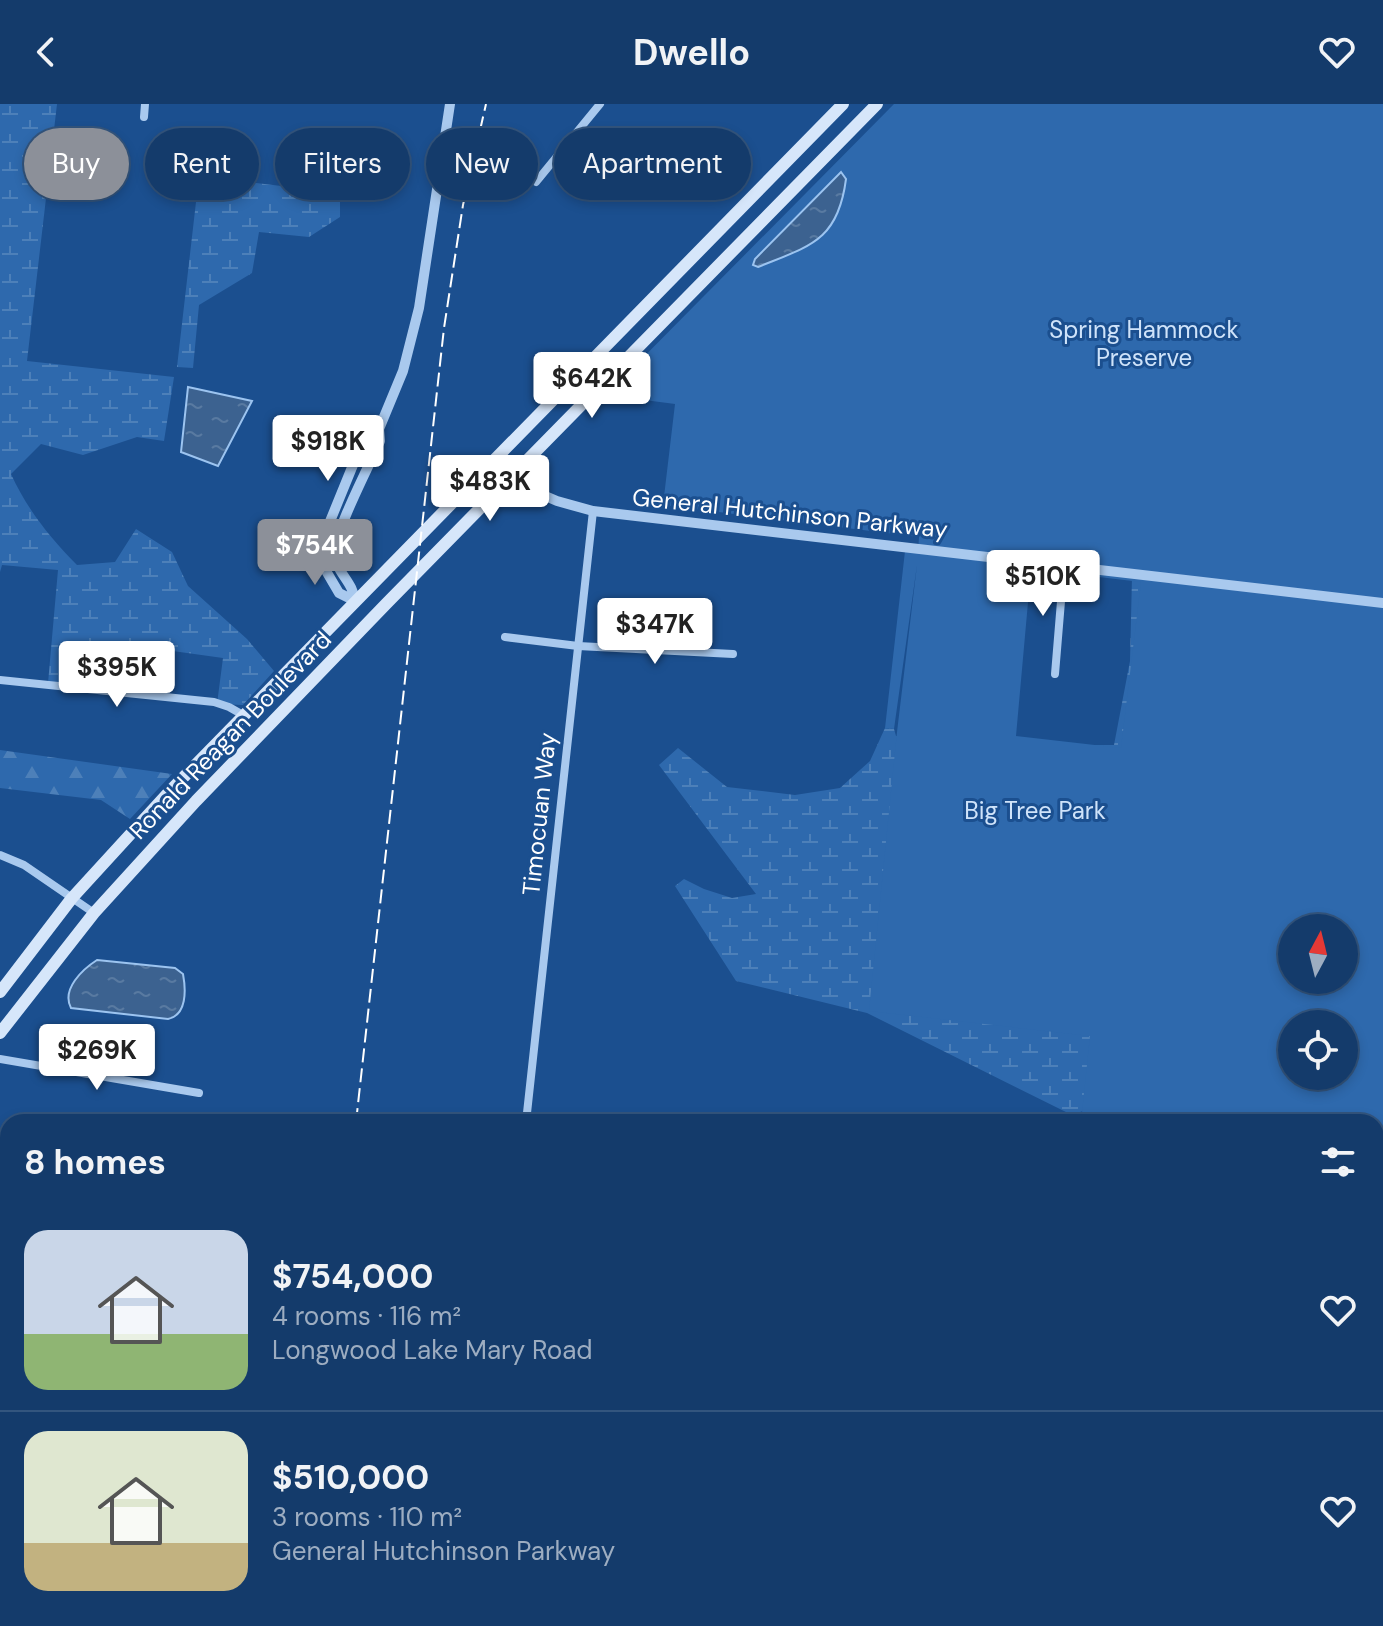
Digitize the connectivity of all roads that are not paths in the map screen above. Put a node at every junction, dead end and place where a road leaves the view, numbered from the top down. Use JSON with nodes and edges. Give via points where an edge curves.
{"nodes":[{"id":1,"x":145,"y":104,"type":"edge"},
{"id":2,"x":450,"y":104,"type":"edge"},
{"id":3,"x":600,"y":104,"type":"edge"},
{"id":4,"x":843,"y":104,"type":"edge"},
{"id":5,"x":877,"y":104,"type":"edge"},
{"id":6,"x":144,"y":117,"type":"dead end"},
{"id":7,"x":538,"y":180,"type":"edge"},
{"id":8,"x":491,"y":460,"type":"junction"},
{"id":9,"x":511,"y":476,"type":"junction"},
{"id":10,"x":593,"y":511,"type":"junction"},
{"id":11,"x":1064,"y":565,"type":"junction"},
{"id":12,"x":355,"y":601,"type":"junction"},
{"id":13,"x":1383,"y":603,"type":"edge"},
{"id":14,"x":373,"y":617,"type":"junction"},
{"id":15,"x":505,"y":637,"type":"dead end"},
{"id":16,"x":578,"y":646,"type":"junction"},
{"id":17,"x":733,"y":654,"type":"dead end"},
{"id":18,"x":1055,"y":674,"type":"dead end"},
{"id":19,"x":0,"y":680,"type":"edge"},
{"id":20,"x":243,"y":715,"type":"junction"},
{"id":21,"x":0,"y":855,"type":"edge"},
{"id":22,"x":72,"y":898,"type":"junction"},
{"id":23,"x":94,"y":913,"type":"junction"},
{"id":24,"x":0,"y":992,"type":"edge"},
{"id":25,"x":0,"y":1033,"type":"edge"},
{"id":26,"x":0,"y":1059,"type":"edge"},
{"id":27,"x":199,"y":1093,"type":"dead end"},
{"id":28,"x":527,"y":1114,"type":"edge"}],
"edges":[{"from":1,"to":6,"type":"street"},
{"from":2,"to":12,"type":"street","via":[[419,308],[403,371],[379,429],[364,438],[322,541],[322,564],[339,593]]},
{"from":3,"to":7,"type":"street"},
{"from":4,"to":8,"type":"main road","name":"Ronald Reagan Boulevard"},
{"from":5,"to":9,"type":"main road","name":"Ronald Reagan Boulevard"},
{"from":8,"to":9,"type":"street","name":"General Hutchinson Parkway"},
{"from":8,"to":12,"type":"main road","name":"Ronald Reagan Boulevard"},
{"from":9,"to":10,"type":"street","name":"General Hutchinson Parkway","via":[[557,501]]},
{"from":9,"to":14,"type":"main road","name":"Ronald Reagan Boulevard"},
{"from":10,"to":11,"type":"street","name":"General Hutchinson Parkway"},
{"from":10,"to":16,"type":"street","name":"Timocuan Way"},
{"from":11,"to":13,"type":"street","name":"General Hutchinson Parkway"},
{"from":11,"to":18,"type":"street"},
{"from":12,"to":14,"type":"main road"},
{"from":12,"to":20,"type":"main road","name":"Ronald Reagan Boulevard"},
{"from":14,"to":23,"type":"main road","name":"Ronald Reagan Boulevard"},
{"from":15,"to":16,"type":"street"},
{"from":16,"to":17,"type":"street"},
{"from":16,"to":28,"type":"street","name":"Timocuan Way"},
{"from":19,"to":20,"type":"street","via":[[214,702]]},
{"from":20,"to":22,"type":"main road","name":"Ronald Reagan Boulevard"},
{"from":21,"to":22,"type":"street"},
{"from":22,"to":23,"type":"street"},
{"from":22,"to":24,"type":"main road","name":"Ronald Reagan Boulevard"},
{"from":23,"to":25,"type":"main road","name":"Ronald Reagan Boulevard"},
{"from":26,"to":27,"type":"street"}]}
